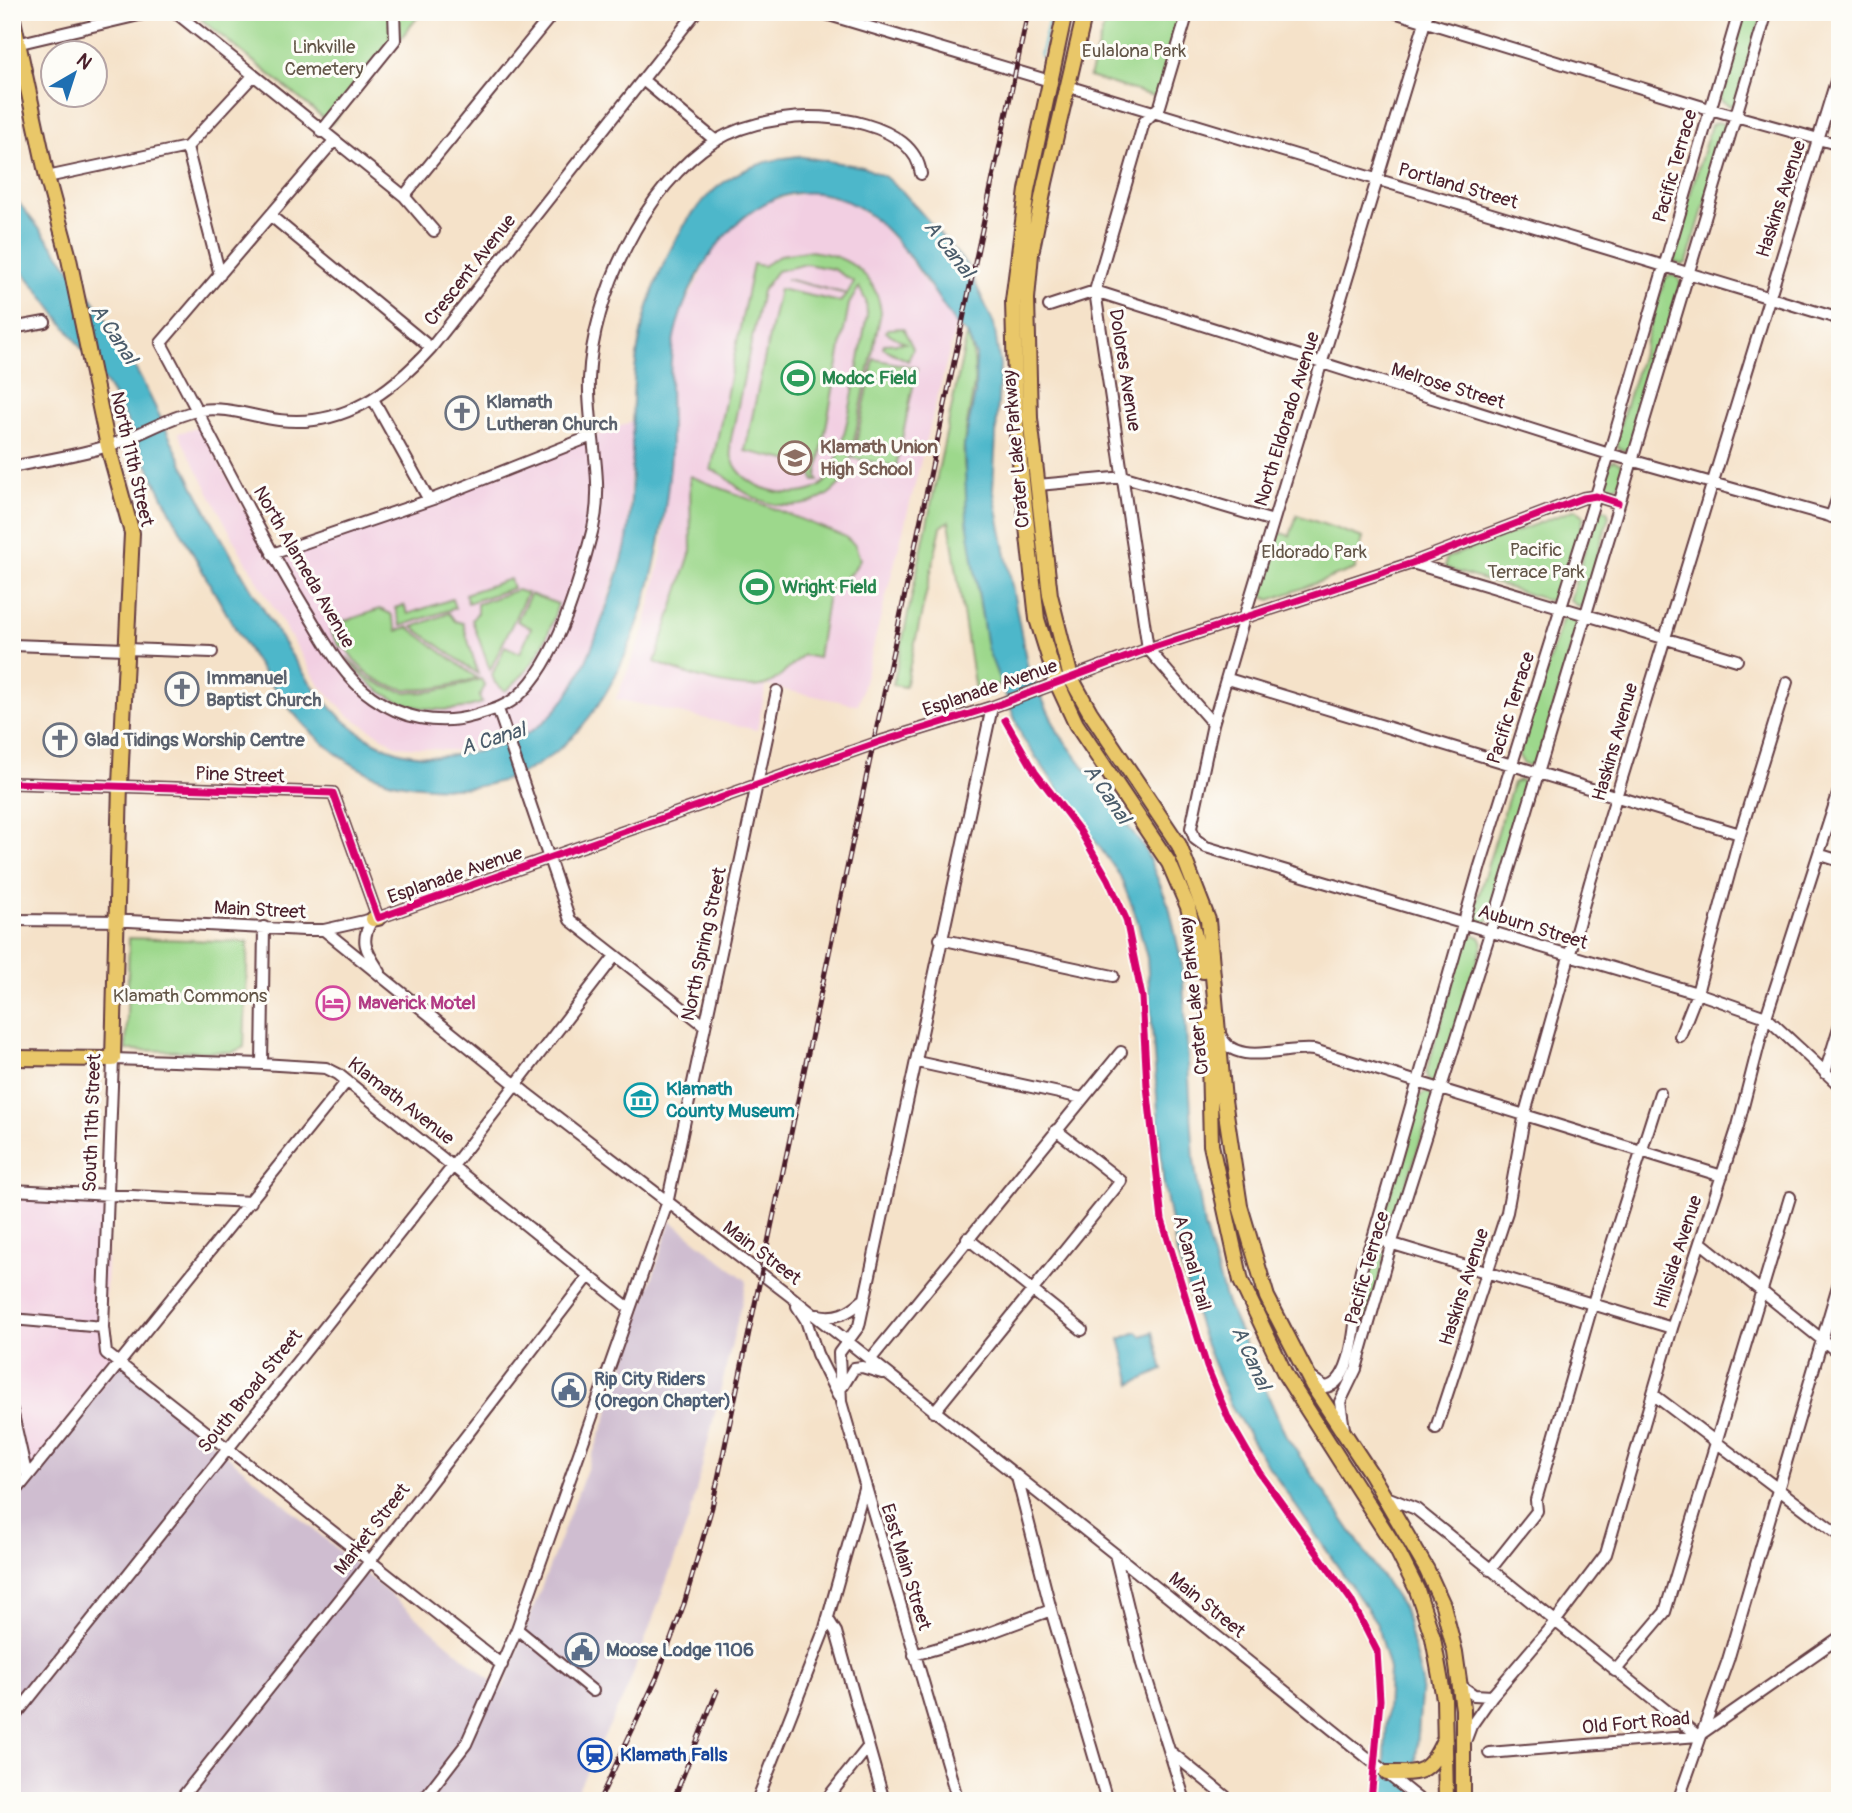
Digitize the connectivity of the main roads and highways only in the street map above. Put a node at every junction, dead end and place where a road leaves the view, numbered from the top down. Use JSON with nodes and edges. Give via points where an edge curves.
{"nodes":[{"id":1,"x":1065,"y":12,"type":"edge"},
{"id":2,"x":1085,"y":12,"type":"edge"},
{"id":3,"x":12,"y":15,"type":"edge"},
{"id":4,"x":15,"y":44,"type":"edge"},
{"id":5,"x":1049,"y":81,"type":"junction"},
{"id":6,"x":1045,"y":183,"type":"junction"},
{"id":7,"x":1064,"y":680,"type":"junction"},
{"id":8,"x":117,"y":920,"type":"joint"},
{"id":9,"x":12,"y":1058,"type":"edge"},
{"id":10,"x":113,"y":1059,"type":"joint"},
{"id":11,"x":1445,"y":1737,"type":"junction"},
{"id":12,"x":1381,"y":1768,"type":"road end"},
{"id":13,"x":1446,"y":1801,"type":"edge"},
{"id":14,"x":1462,"y":1801,"type":"edge"}],
"edges":[{"from":1,"to":5,"type":"main road","name":"Crater Lake Parkway"},
{"from":2,"to":6,"type":"main road","name":"Crater Lake Parkway"},
{"from":3,"to":4,"type":"main road","name":"North 11th Street"},
{"from":4,"to":8,"type":"main road","name":"North 11th Street","via":[[132,533]]},
{"from":5,"to":6,"type":"main road","via":[[1056,94],[1048,128]]},
{"from":5,"to":7,"type":"main road","name":"Crater Lake Parkway","via":[[1017,261],[1012,359],[1037,620]]},
{"from":6,"to":7,"type":"main road","name":"Crater Lake Parkway","via":[[1031,254],[1027,361],[1050,594]]},
{"from":7,"to":11,"type":"main road","name":"Crater Lake Parkway","via":[[1076,724],[1169,863],[1188,907],[1201,954],[1208,1009],[1211,1145],[1241,1281],[1286,1376],[1417,1590],[1433,1638],[1444,1699]]},
{"from":7,"to":14,"type":"main road","name":"Crater Lake Parkway","via":[[1179,845],[1208,920],[1224,1100],[1240,1206],[1267,1297],[1308,1376],[1384,1496],[1443,1605],[1460,1685]]},
{"from":8,"to":10,"type":"main road","name":"South 11th Street"},
{"from":9,"to":10,"type":"main road","name":"Klamath Avenue"},
{"from":11,"to":12,"type":"main road","via":[[1434,1761],[1424,1770],[1410,1774]]},
{"from":11,"to":13,"type":"main road","name":"Crater Lake Parkway"}]}
